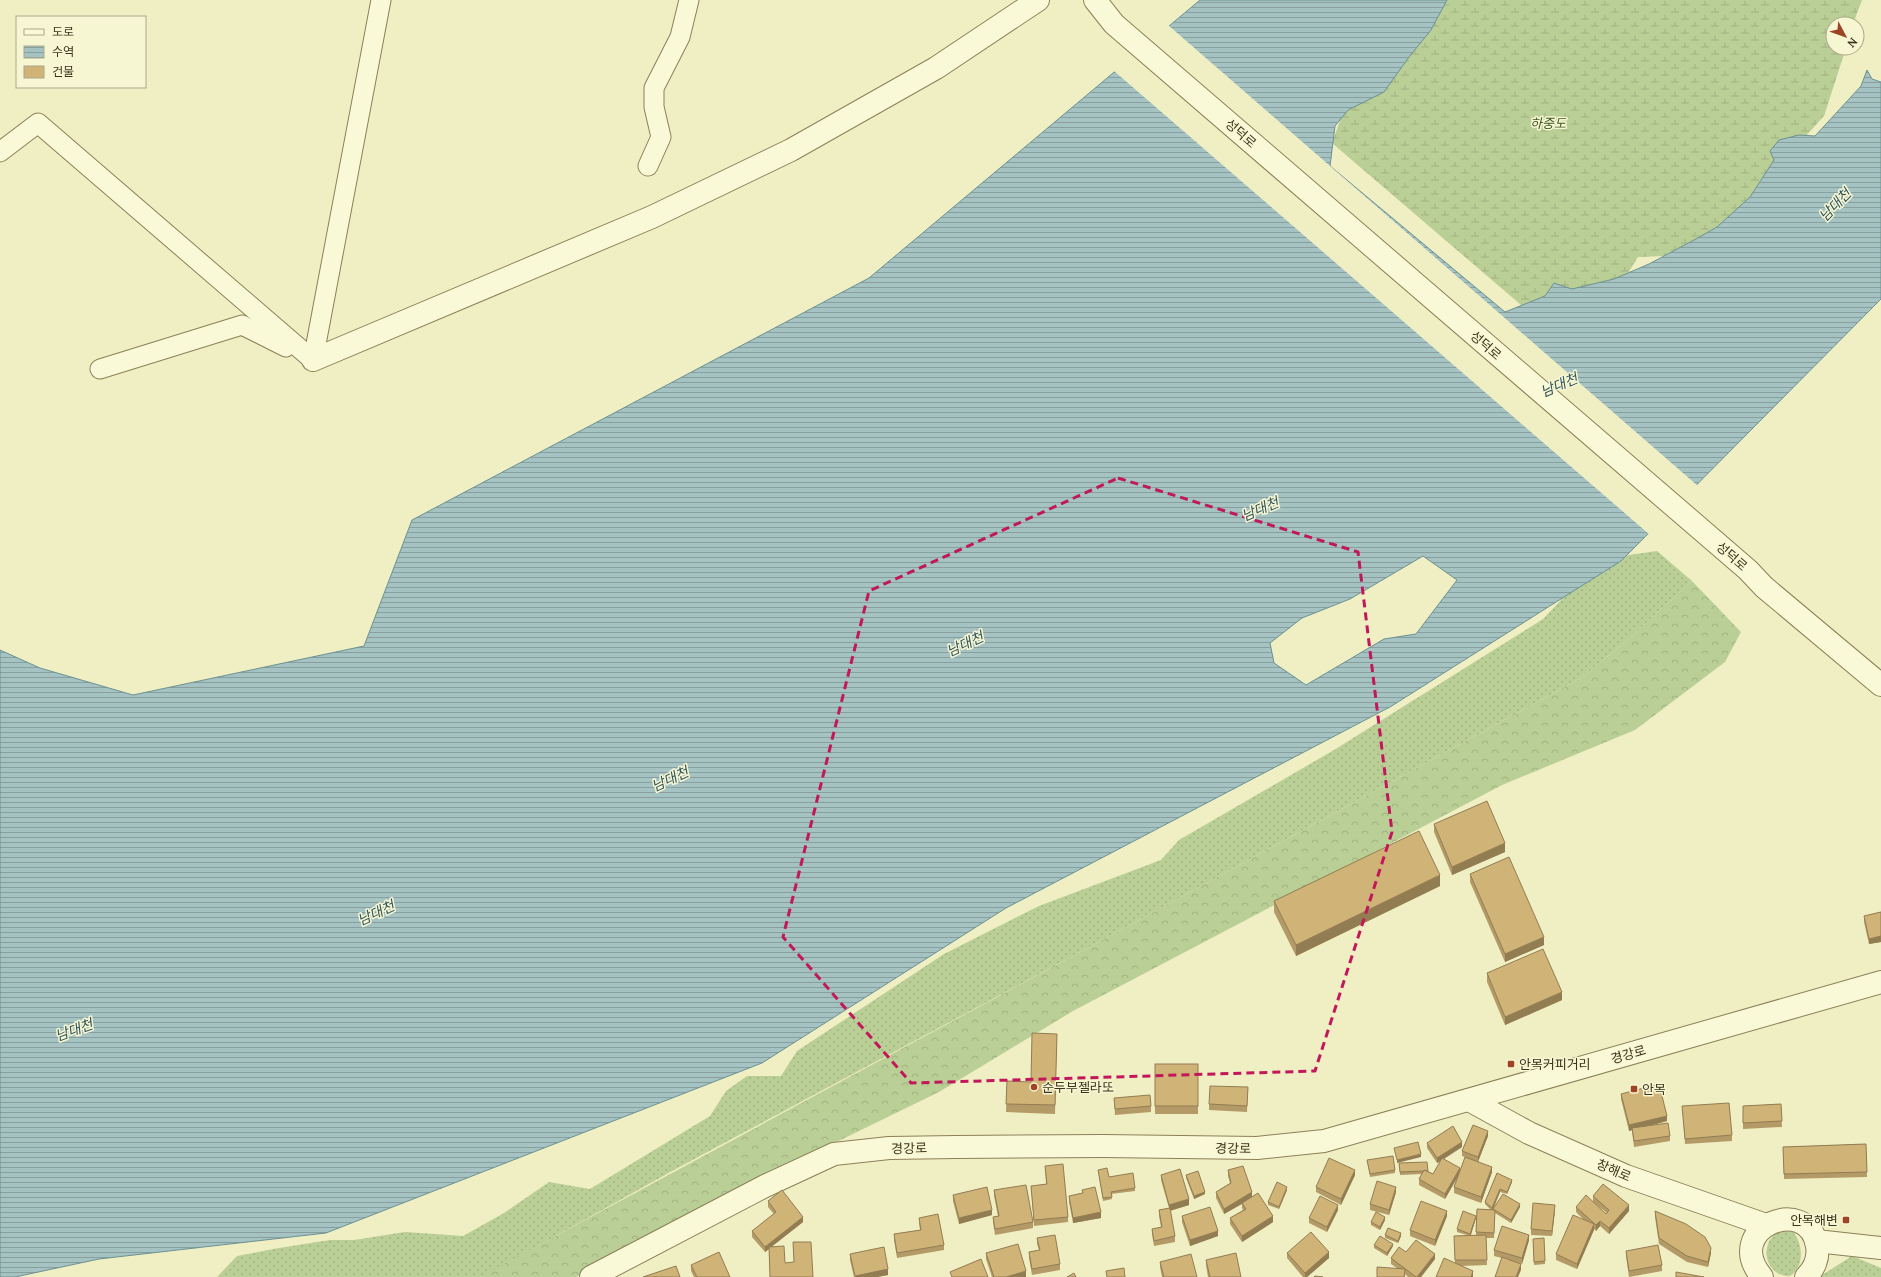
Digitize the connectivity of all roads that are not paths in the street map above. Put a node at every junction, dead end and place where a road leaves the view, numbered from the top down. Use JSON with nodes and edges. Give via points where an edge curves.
{"nodes":[{"id":1,"x":381,"y":0,"type":"edge"},
{"id":2,"x":689,"y":0,"type":"edge"},
{"id":3,"x":1038,"y":0,"type":"edge"},
{"id":4,"x":1096,"y":0,"type":"edge"},
{"id":5,"x":0,"y":152,"type":"edge"},
{"id":6,"x":648,"y":166,"type":"dead end"},
{"id":7,"x":313,"y":360,"type":"junction"},
{"id":8,"x":100,"y":369,"type":"dead end"},
{"id":9,"x":1881,"y":685,"type":"edge"},
{"id":10,"x":1881,"y":982,"type":"edge"},
{"id":11,"x":1469,"y":1100,"type":"junction"},
{"id":12,"x":1766,"y":1225,"type":"junction"},
{"id":13,"x":1816,"y":1241,"type":"junction"},
{"id":14,"x":1881,"y":1248,"type":"edge"},
{"id":15,"x":591,"y":1277,"type":"edge"},
{"id":16,"x":1762,"y":1277,"type":"edge"},
{"id":17,"x":1806,"y":1277,"type":"edge"}],
"edges":[{"from":1,"to":7,"type":"street"},
{"from":2,"to":6,"type":"street","via":[[680,37],[654,88],[654,107],[661,137]]},
{"from":3,"to":7,"type":"street","via":[[936,68],[791,150],[652,217]]},
{"from":4,"to":9,"type":"street","name":"성덕로","via":[[1114,24],[1748,570],[1764,587]]},
{"from":5,"to":7,"type":"street","via":[[38,123]]},
{"from":7,"to":8,"type":"street","via":[[242,325]]},
{"from":10,"to":11,"type":"street","name":"경강로"},
{"from":11,"to":12,"type":"street","name":"창해로","via":[[1529,1133],[1626,1176]]},
{"from":11,"to":15,"type":"street","name":"경강로","via":[[1324,1141],[1257,1148],[949,1147],[889,1148],[834,1154],[765,1186]]},
{"from":12,"to":13,"type":"street","via":[[1782,1219],[1791,1220],[1806,1227]]},
{"from":12,"to":16,"type":"street","via":[[1753,1240],[1751,1250],[1754,1265]]},
{"from":13,"to":14,"type":"street"},
{"from":13,"to":17,"type":"street","via":[[1816,1260]]}]}
